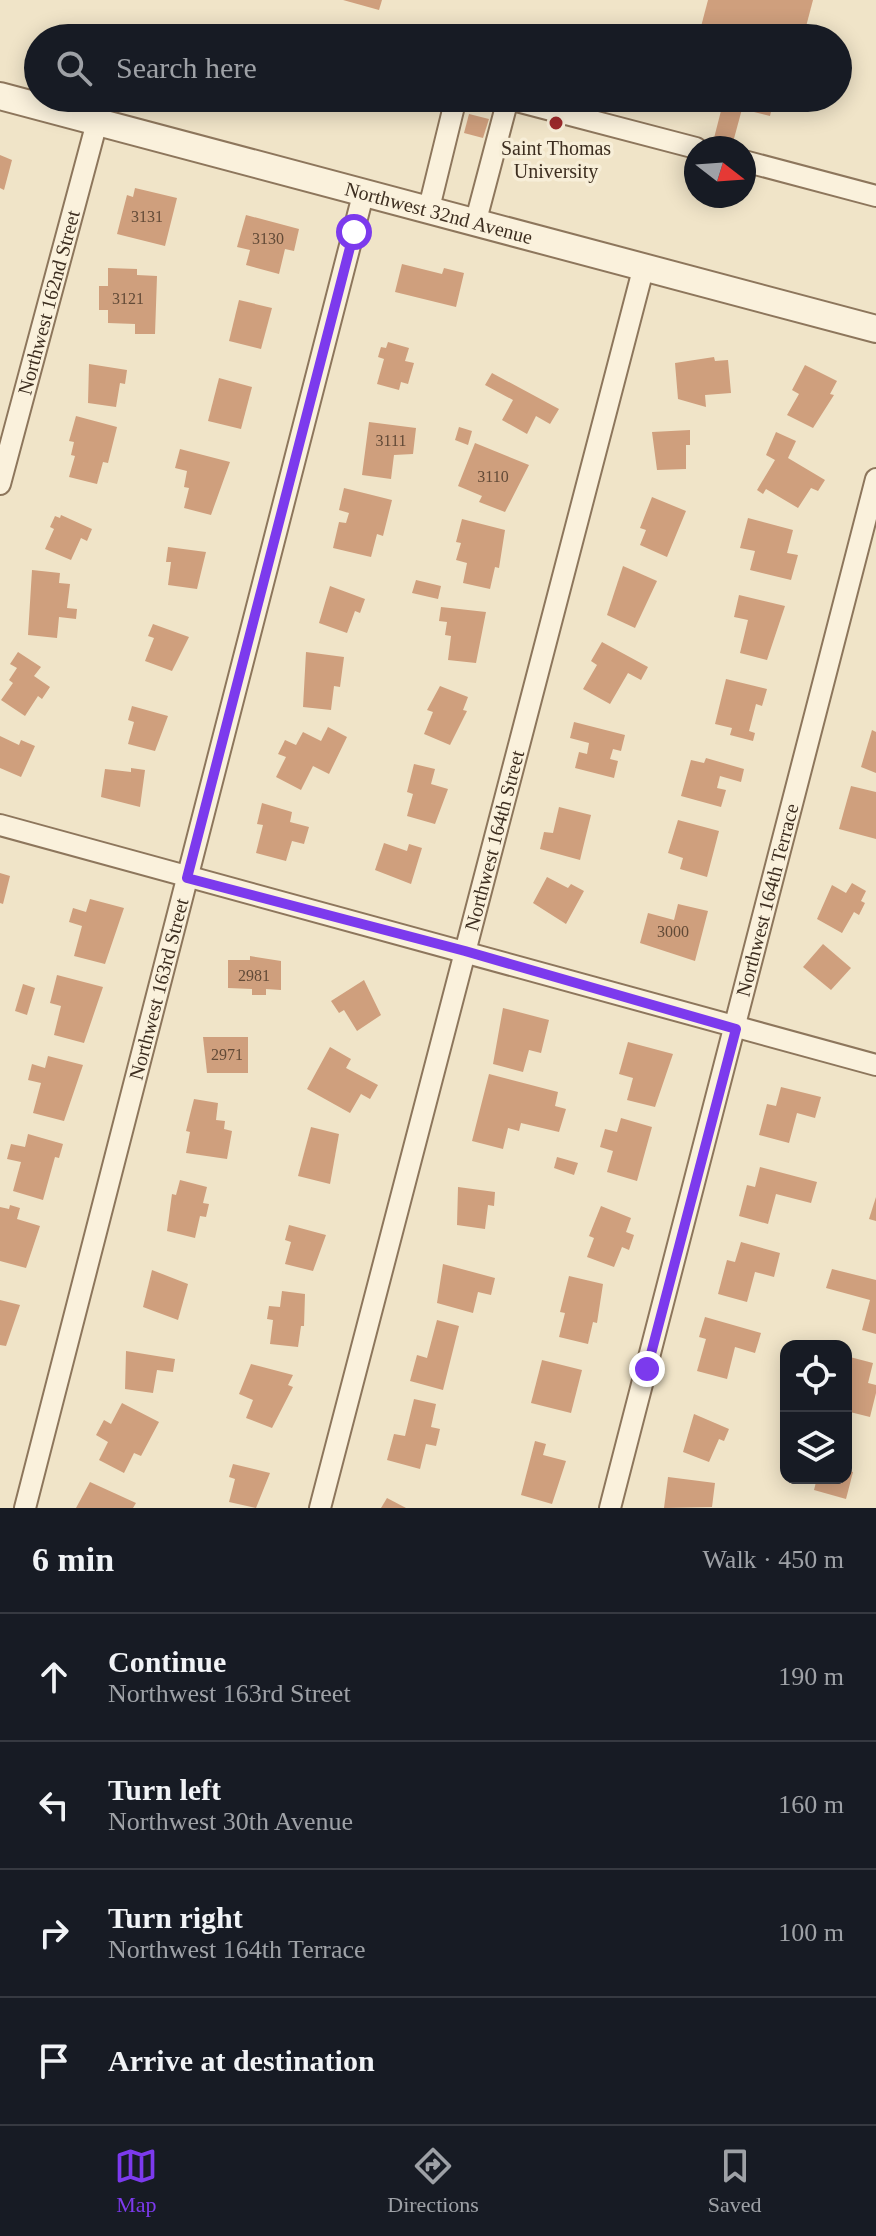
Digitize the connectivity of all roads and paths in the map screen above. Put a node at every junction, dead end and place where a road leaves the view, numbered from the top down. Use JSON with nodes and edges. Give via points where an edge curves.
{"nodes":[{"id":1,"x":0,"y":96,"type":"edge"},
{"id":2,"x":24,"y":102,"type":"edge"},
{"id":3,"x":60,"y":112,"type":"edge"},
{"id":4,"x":453,"y":112,"type":"edge"},
{"id":5,"x":503,"y":112,"type":"edge"},
{"id":6,"x":559,"y":112,"type":"edge"},
{"id":7,"x":97,"y":122,"type":"junction"},
{"id":8,"x":684,"y":145,"type":"edge"},
{"id":9,"x":756,"y":164,"type":"edge"},
{"id":10,"x":364,"y":191,"type":"junction"},
{"id":11,"x":876,"y":196,"type":"edge"},
{"id":12,"x":429,"y":208,"type":"junction"},
{"id":13,"x":476,"y":220,"type":"junction"},
{"id":14,"x":644,"y":266,"type":"junction"},
{"id":15,"x":876,"y":329,"type":"edge"},
{"id":16,"x":876,"y":479,"type":"edge"},
{"id":17,"x":0,"y":484,"type":"edge"},
{"id":18,"x":0,"y":825,"type":"edge"},
{"id":19,"x":187,"y":878,"type":"junction"},
{"id":20,"x":465,"y":951,"type":"junction"},
{"id":21,"x":736,"y":1029,"type":"junction"},
{"id":22,"x":876,"y":1065,"type":"edge"},
{"id":23,"x":25,"y":1508,"type":"edge"},
{"id":24,"x":320,"y":1508,"type":"edge"},
{"id":25,"x":610,"y":1508,"type":"edge"}],
"edges":[{"from":1,"to":2,"type":"street","name":"Northwest 32nd Avenue"},
{"from":3,"to":7,"type":"street","name":"Northwest 32nd Avenue"},
{"from":4,"to":12,"type":"street"},
{"from":5,"to":13,"type":"street"},
{"from":6,"to":8,"type":"street"},
{"from":7,"to":10,"type":"street","name":"Northwest 32nd Avenue"},
{"from":7,"to":17,"type":"street","name":"Northwest 162nd Street"},
{"from":9,"to":11,"type":"street"},
{"from":10,"to":12,"type":"street","name":"Northwest 32nd Avenue"},
{"from":10,"to":19,"type":"street","name":"Northwest 163rd Street"},
{"from":12,"to":13,"type":"street","name":"Northwest 32nd Avenue"},
{"from":13,"to":14,"type":"street","name":"Northwest 32nd Avenue"},
{"from":14,"to":15,"type":"street","name":"Northwest 32nd Avenue"},
{"from":14,"to":20,"type":"street","name":"Northwest 164th Street"},
{"from":16,"to":21,"type":"street","name":"Northwest 164th Terrace"},
{"from":18,"to":19,"type":"street"},
{"from":19,"to":20,"type":"street"},
{"from":19,"to":23,"type":"street","name":"Northwest 163rd Street"},
{"from":20,"to":21,"type":"street"},
{"from":20,"to":24,"type":"street","name":"Northwest 164th Street"},
{"from":21,"to":22,"type":"street"},
{"from":21,"to":25,"type":"street","name":"Northwest 164th Terrace"}]}
